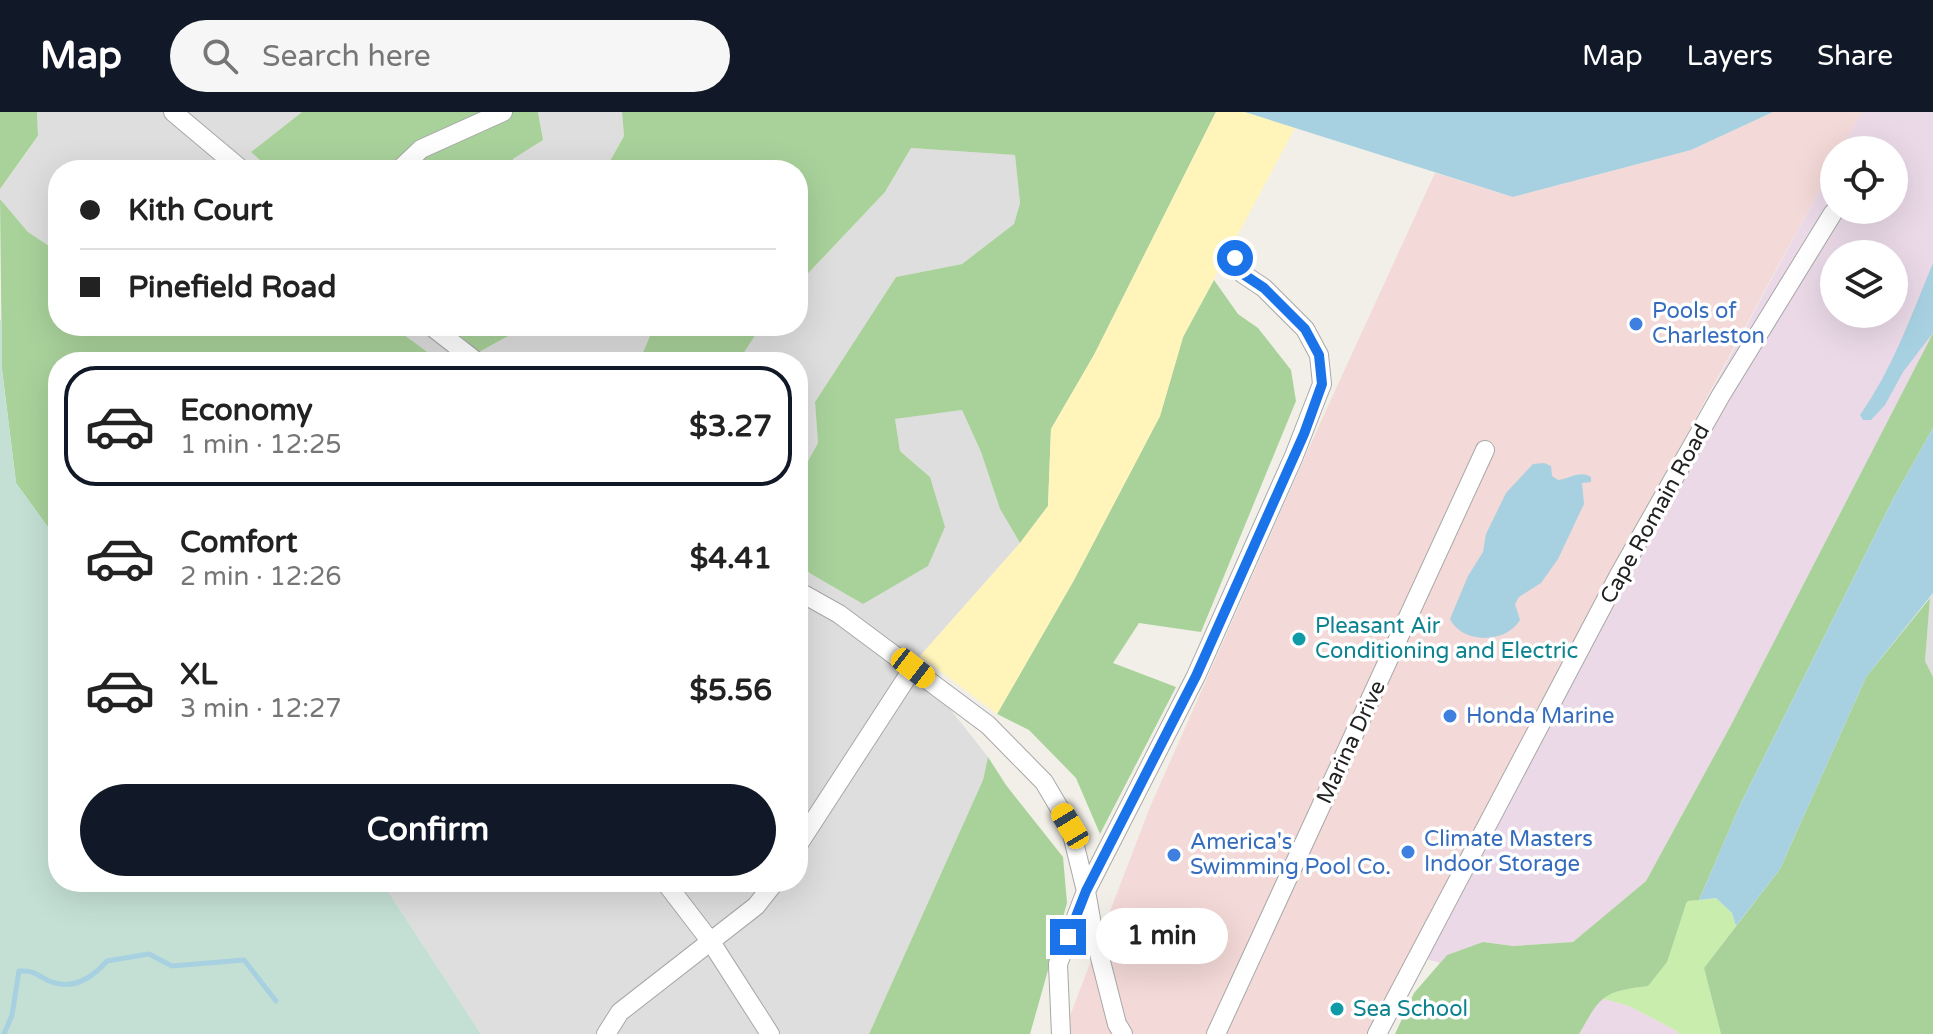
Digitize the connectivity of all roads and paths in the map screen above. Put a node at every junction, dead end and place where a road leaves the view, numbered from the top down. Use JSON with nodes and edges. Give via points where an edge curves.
{"nodes":[{"id":1,"x":173,"y":112,"type":"edge"},
{"id":2,"x":503,"y":112,"type":"edge"},
{"id":3,"x":230,"y":160,"type":"edge"},
{"id":4,"x":409,"y":160,"type":"edge"},
{"id":5,"x":1826,"y":224,"type":"edge"},
{"id":6,"x":1235,"y":258,"type":"dead end"},
{"id":7,"x":444,"y":336,"type":"edge"},
{"id":8,"x":464,"y":352,"type":"edge"},
{"id":9,"x":1485,"y":450,"type":"dead end"},
{"id":10,"x":808,"y":597,"type":"edge"},
{"id":11,"x":913,"y":668,"type":"junction"},
{"id":12,"x":808,"y":830,"type":"edge"},
{"id":13,"x":1086,"y":891,"type":"junction"},
{"id":14,"x":673,"y":892,"type":"edge"},
{"id":15,"x":767,"y":892,"type":"edge"},
{"id":16,"x":711,"y":942,"type":"junction"},
{"id":17,"x":606,"y":1034,"type":"edge"},
{"id":18,"x":770,"y":1034,"type":"edge"},
{"id":19,"x":1061,"y":1034,"type":"edge"},
{"id":20,"x":1123,"y":1034,"type":"edge"},
{"id":21,"x":1216,"y":1034,"type":"edge"},
{"id":22,"x":1377,"y":1034,"type":"edge"}],
"edges":[{"from":1,"to":3,"type":"street"},
{"from":2,"to":4,"type":"street","via":[[421,149]]},
{"from":5,"to":22,"type":"street","name":"Cape Romain Road","via":[[1619,575]]},
{"from":6,"to":13,"type":"street","via":[[1243,274],[1305,329],[1319,355],[1322,384],[1196,676]]},
{"from":7,"to":8,"type":"street"},
{"from":9,"to":21,"type":"street","name":"Marina Drive"},
{"from":10,"to":11,"type":"street"},
{"from":11,"to":12,"type":"street"},
{"from":11,"to":13,"type":"street","via":[[988,725],[1044,782],[1070,826]]},
{"from":13,"to":19,"type":"street","via":[[1058,964]]},
{"from":13,"to":20,"type":"street"},
{"from":14,"to":16,"type":"street"},
{"from":15,"to":16,"type":"street"},
{"from":16,"to":17,"type":"street","via":[[620,1012]]},
{"from":16,"to":18,"type":"street"}]}
